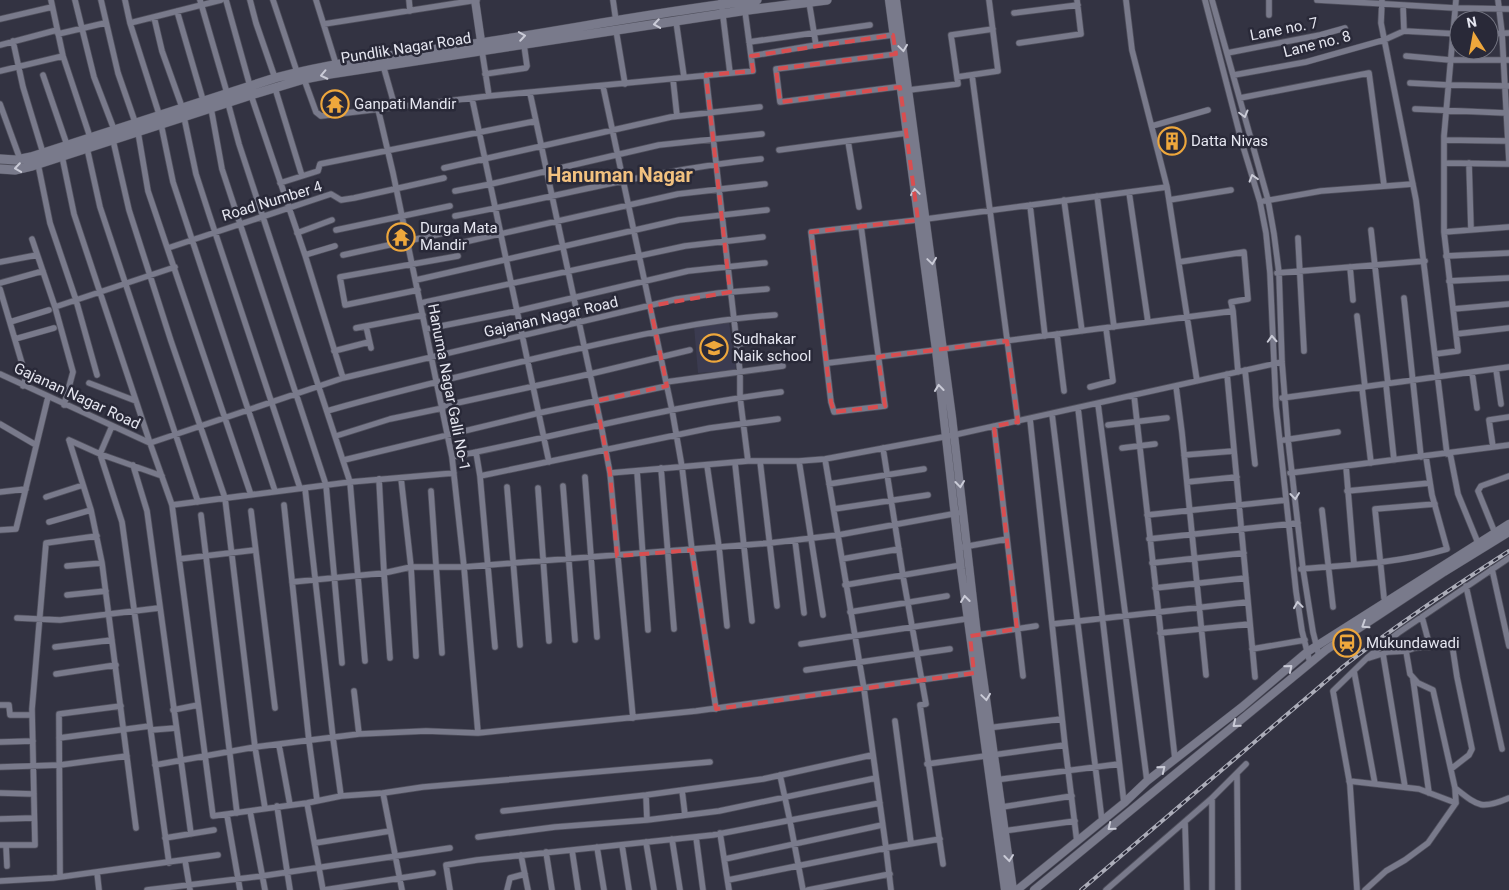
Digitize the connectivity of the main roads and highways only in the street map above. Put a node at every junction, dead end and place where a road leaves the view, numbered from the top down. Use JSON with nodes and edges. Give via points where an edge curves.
{"nodes":[{"id":1,"x":757,"y":0,"type":"edge"},
{"id":2,"x":827,"y":0,"type":"edge"},
{"id":3,"x":721,"y":2,"type":"edge"},
{"id":4,"x":616,"y":26,"type":"junction"},
{"id":5,"x":482,"y":47,"type":"junction"},
{"id":6,"x":251,"y":90,"type":"junction"},
{"id":7,"x":115,"y":136,"type":"junction"},
{"id":8,"x":0,"y":159,"type":"edge"},
{"id":9,"x":0,"y":169,"type":"edge"}],
"edges":[{"from":1,"to":3,"type":"main road","name":"Pundlik Nagar Road"},
{"from":2,"to":4,"type":"main road","name":"Pundlik Nagar Road","one_way":true},
{"from":3,"to":4,"type":"main road","name":"Pundlik Nagar Road"},
{"from":5,"to":4,"type":"main road","name":"Pundlik Nagar Road","one_way":true},
{"from":4,"to":5,"type":"main road","name":"Pundlik Nagar Road","via":[[524,45]]},
{"from":5,"to":6,"type":"main road","name":"Pundlik Nagar Road","one_way":true},
{"from":5,"to":6,"type":"main road","name":"Pundlik Nagar Road","via":[[367,58],[275,78]]},
{"from":6,"to":7,"type":"main road","name":"Pundlik Nagar Road","via":[[228,103],[138,132]]},
{"from":6,"to":7,"type":"main road","name":"Pundlik Nagar Road","via":[[226,93],[135,122]]},
{"from":7,"to":8,"type":"main road","name":"Pundlik Nagar Road","via":[[90,137],[20,159]]},
{"from":7,"to":9,"type":"main road","name":"Pundlik Nagar Road","one_way":true,"via":[[38,164],[15,170]]}]}
